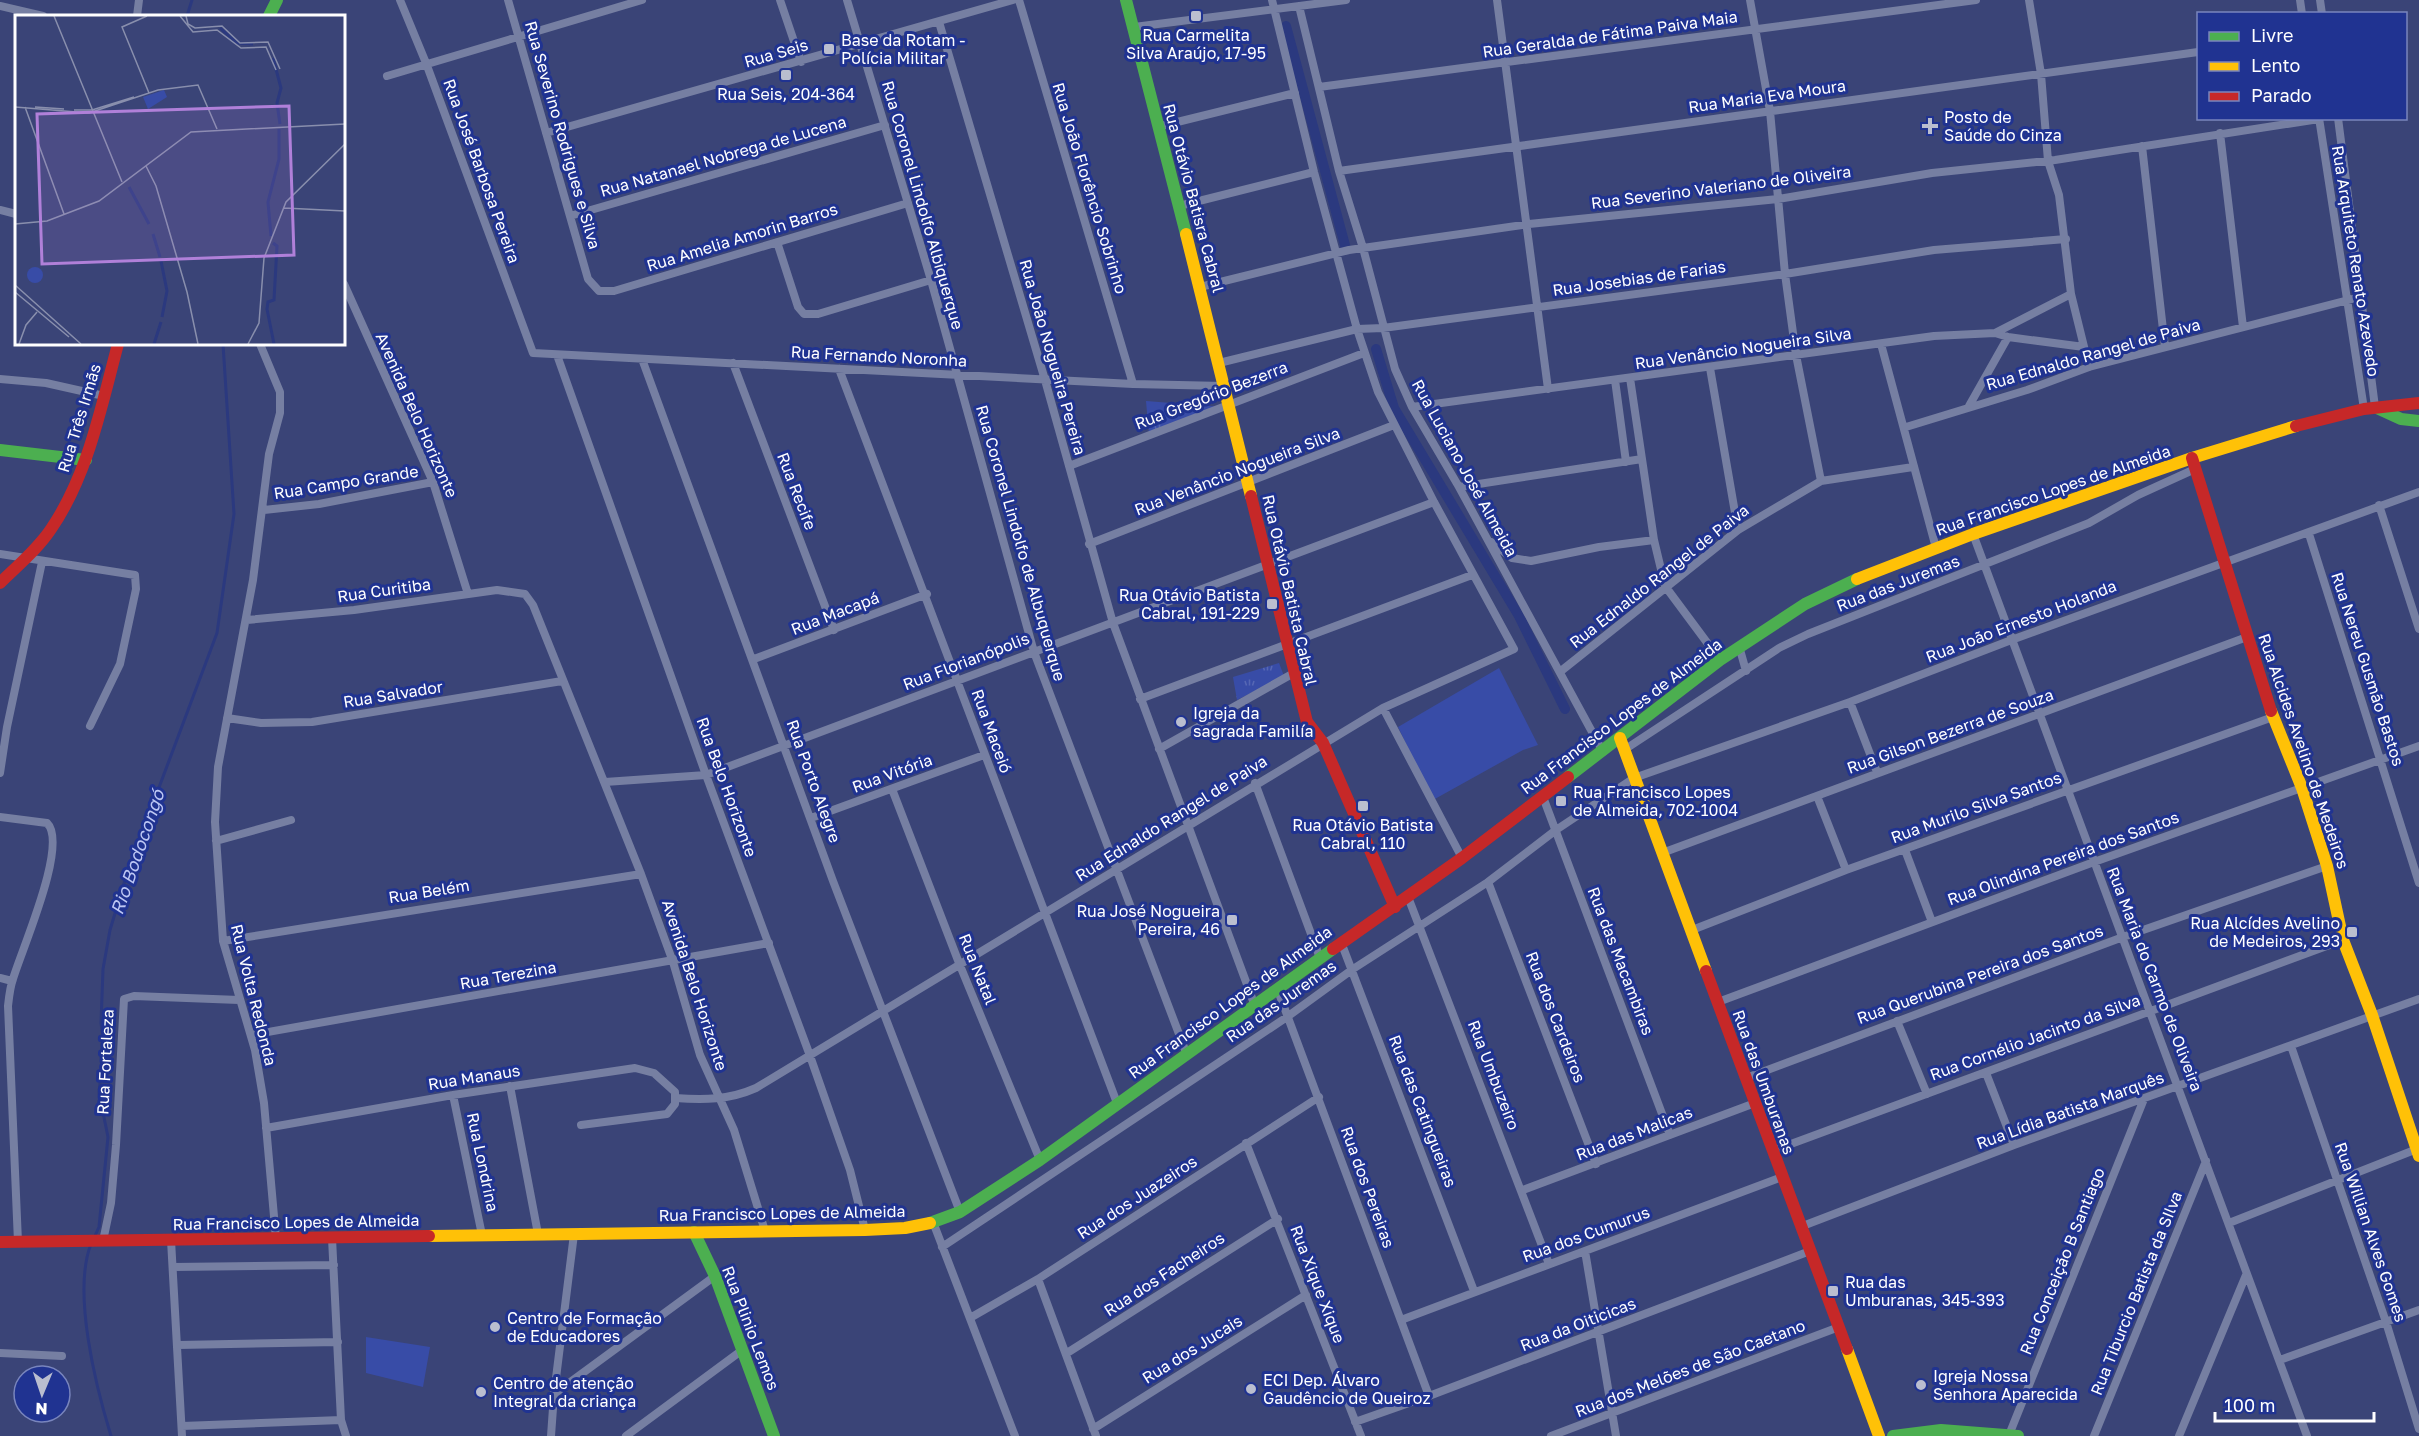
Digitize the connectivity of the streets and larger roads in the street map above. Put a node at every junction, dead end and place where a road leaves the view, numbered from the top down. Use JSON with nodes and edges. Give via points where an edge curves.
{"nodes":[{"id":1,"x":139,"y":0,"type":"edge"},
{"id":2,"x":277,"y":0,"type":"edge"},
{"id":3,"x":400,"y":0,"type":"edge"},
{"id":4,"x":508,"y":0,"type":"edge"},
{"id":5,"x":642,"y":0,"type":"edge"},
{"id":6,"x":780,"y":0,"type":"edge"},
{"id":7,"x":847,"y":0,"type":"edge"},
{"id":8,"x":1013,"y":0,"type":"edge"},
{"id":9,"x":1019,"y":0,"type":"edge"},
{"id":10,"x":1126,"y":0,"type":"edge"},
{"id":11,"x":1346,"y":0,"type":"edge"},
{"id":12,"x":1497,"y":0,"type":"edge"},
{"id":13,"x":1750,"y":0,"type":"edge"},
{"id":14,"x":1976,"y":0,"type":"edge"},
{"id":15,"x":2030,"y":0,"type":"edge"},
{"id":16,"x":1322,"y":2,"type":"edge"},
{"id":17,"x":1273,"y":5,"type":"edge"},
{"id":18,"x":0,"y":6,"type":"edge"},
{"id":19,"x":1299,"y":6,"type":"junction"},
{"id":20,"x":39,"y":15,"type":"edge"},
{"id":21,"x":137,"y":15,"type":"edge"},
{"id":22,"x":270,"y":15,"type":"edge"},
{"id":23,"x":939,"y":22,"type":"junction"},
{"id":24,"x":1134,"y":27,"type":"junction"},
{"id":25,"x":1755,"y":30,"type":"junction"},
{"id":26,"x":519,"y":35,"type":"junction"},
{"id":27,"x":860,"y":43,"type":"junction"},
{"id":28,"x":2197,"y":52,"type":"edge"},
{"id":29,"x":801,"y":62,"type":"junction"},
{"id":30,"x":426,"y":63,"type":"junction"},
{"id":31,"x":1506,"y":64,"type":"junction"},
{"id":32,"x":2041,"y":74,"type":"junction"},
{"id":33,"x":387,"y":76,"type":"dead end"},
{"id":34,"x":1319,"y":87,"type":"junction"},
{"id":35,"x":1295,"y":93,"type":"junction"},
{"id":36,"x":1770,"y":111,"type":"junction"},
{"id":37,"x":2312,"y":120,"type":"edge"},
{"id":38,"x":2319,"y":120,"type":"edge"},
{"id":39,"x":2338,"y":120,"type":"edge"},
{"id":40,"x":885,"y":125,"type":"junction"},
{"id":41,"x":1157,"y":127,"type":"junction"},
{"id":42,"x":546,"y":133,"type":"junction"},
{"id":43,"x":2220,"y":133,"type":"junction"},
{"id":44,"x":1516,"y":146,"type":"junction"},
{"id":45,"x":2142,"y":146,"type":"junction"},
{"id":46,"x":2048,"y":161,"type":"junction"},
{"id":47,"x":1339,"y":171,"type":"junction"},
{"id":48,"x":1314,"y":172,"type":"junction"},
{"id":49,"x":1778,"y":199,"type":"junction"},
{"id":50,"x":908,"y":203,"type":"junction"},
{"id":51,"x":1179,"y":206,"type":"junction"},
{"id":52,"x":0,"y":210,"type":"edge"},
{"id":53,"x":15,"y":214,"type":"edge"},
{"id":54,"x":570,"y":216,"type":"junction"},
{"id":55,"x":1529,"y":225,"type":"junction"},
{"id":56,"x":2066,"y":238,"type":"junction"},
{"id":57,"x":777,"y":242,"type":"junction"},
{"id":58,"x":1363,"y":248,"type":"junction"},
{"id":59,"x":1337,"y":253,"type":"junction"},
{"id":60,"x":1785,"y":274,"type":"junction"},
{"id":61,"x":588,"y":279,"type":"joint"},
{"id":62,"x":931,"y":280,"type":"junction"},
{"id":63,"x":345,"y":286,"type":"edge"},
{"id":64,"x":1200,"y":287,"type":"junction"},
{"id":65,"x":2071,"y":294,"type":"junction"},
{"id":66,"x":2360,"y":297,"type":"junction"},
{"id":67,"x":2348,"y":299,"type":"junction"},
{"id":68,"x":1539,"y":307,"type":"junction"},
{"id":69,"x":2243,"y":327,"type":"junction"},
{"id":70,"x":1383,"y":328,"type":"junction"},
{"id":71,"x":1357,"y":329,"type":"junction"},
{"id":72,"x":1995,"y":333,"type":"junction"},
{"id":73,"x":2008,"y":338,"type":"junction"},
{"id":74,"x":1881,"y":344,"type":"junction"},
{"id":75,"x":118,"y":345,"type":"edge"},
{"id":76,"x":260,"y":345,"type":"edge"},
{"id":77,"x":2084,"y":347,"type":"junction"},
{"id":78,"x":2165,"y":347,"type":"junction"},
{"id":79,"x":1364,"y":352,"type":"junction"},
{"id":80,"x":533,"y":354,"type":"joint"},
{"id":81,"x":557,"y":355,"type":"junction"},
{"id":82,"x":1796,"y":355,"type":"junction"},
{"id":83,"x":642,"y":359,"type":"junction"},
{"id":84,"x":733,"y":363,"type":"junction"},
{"id":85,"x":1220,"y":363,"type":"junction"},
{"id":86,"x":1710,"y":368,"type":"junction"},
{"id":87,"x":2089,"y":368,"type":"junction"},
{"id":88,"x":839,"y":369,"type":"junction"},
{"id":89,"x":957,"y":375,"type":"junction"},
{"id":90,"x":1630,"y":378,"type":"junction"},
{"id":91,"x":0,"y":379,"type":"edge"},
{"id":92,"x":1045,"y":380,"type":"junction"},
{"id":93,"x":1615,"y":380,"type":"junction"},
{"id":94,"x":1133,"y":384,"type":"junction"},
{"id":95,"x":1224,"y":386,"type":"junction"},
{"id":96,"x":1548,"y":389,"type":"junction"},
{"id":97,"x":104,"y":396,"type":"junction"},
{"id":98,"x":2419,"y":403,"type":"edge"},
{"id":99,"x":1228,"y":405,"type":"junction"},
{"id":100,"x":1969,"y":406,"type":"junction"},
{"id":101,"x":1412,"y":407,"type":"junction"},
{"id":102,"x":2370,"y":408,"type":"junction"},
{"id":103,"x":2419,"y":421,"type":"edge"},
{"id":104,"x":1394,"y":425,"type":"junction"},
{"id":105,"x":1906,"y":427,"type":"junction"},
{"id":106,"x":0,"y":450,"type":"edge"},
{"id":107,"x":1642,"y":459,"type":"junction"},
{"id":108,"x":86,"y":460,"type":"junction"},
{"id":109,"x":1626,"y":462,"type":"junction"},
{"id":110,"x":2194,"y":464,"type":"junction"},
{"id":111,"x":1069,"y":466,"type":"junction"},
{"id":112,"x":1912,"y":467,"type":"junction"},
{"id":113,"x":1821,"y":481,"type":"junction"},
{"id":114,"x":433,"y":482,"type":"junction"},
{"id":115,"x":1248,"y":482,"type":"junction"},
{"id":116,"x":1459,"y":487,"type":"junction"},
{"id":117,"x":2419,"y":492,"type":"edge"},
{"id":118,"x":1434,"y":502,"type":"junction"},
{"id":119,"x":2379,"y":506,"type":"junction"},
{"id":120,"x":264,"y":510,"type":"junction"},
{"id":121,"x":1738,"y":530,"type":"junction"},
{"id":122,"x":1973,"y":534,"type":"junction"},
{"id":123,"x":2309,"y":534,"type":"junction"},
{"id":124,"x":1487,"y":539,"type":"junction"},
{"id":125,"x":1654,"y":540,"type":"junction"},
{"id":126,"x":1089,"y":544,"type":"junction"},
{"id":127,"x":1936,"y":548,"type":"junction"},
{"id":128,"x":0,"y":554,"type":"edge"},
{"id":129,"x":24,"y":559,"type":"junction"},
{"id":130,"x":42,"y":562,"type":"junction"},
{"id":131,"x":2223,"y":562,"type":"junction"},
{"id":132,"x":1268,"y":565,"type":"junction"},
{"id":133,"x":1985,"y":566,"type":"junction"},
{"id":134,"x":1472,"y":575,"type":"junction"},
{"id":135,"x":0,"y":583,"type":"edge"},
{"id":136,"x":1665,"y":586,"type":"junction"},
{"id":137,"x":468,"y":594,"type":"junction"},
{"id":138,"x":927,"y":594,"type":"junction"},
{"id":139,"x":247,"y":620,"type":"junction"},
{"id":140,"x":1113,"y":623,"type":"junction"},
{"id":141,"x":2419,"y":629,"type":"edge"},
{"id":142,"x":834,"y":630,"type":"junction"},
{"id":143,"x":2247,"y":637,"type":"junction"},
{"id":144,"x":2013,"y":639,"type":"junction"},
{"id":145,"x":1286,"y":646,"type":"junction"},
{"id":146,"x":1739,"y":646,"type":"junction"},
{"id":147,"x":1034,"y":652,"type":"junction"},
{"id":148,"x":754,"y":659,"type":"junction"},
{"id":149,"x":1720,"y":660,"type":"junction"},
{"id":150,"x":1561,"y":672,"type":"junction"},
{"id":151,"x":1746,"y":672,"type":"junction"},
{"id":152,"x":1292,"y":674,"type":"junction"},
{"id":153,"x":562,"y":681,"type":"junction"},
{"id":154,"x":957,"y":681,"type":"junction"},
{"id":155,"x":1140,"y":699,"type":"junction"},
{"id":156,"x":1850,"y":702,"type":"junction"},
{"id":157,"x":1383,"y":708,"type":"junction"},
{"id":158,"x":2040,"y":714,"type":"junction"},
{"id":159,"x":2273,"y":717,"type":"junction"},
{"id":160,"x":227,"y":718,"type":"junction"},
{"id":161,"x":4,"y":726,"type":"edge"},
{"id":162,"x":90,"y":726,"type":"dead end"},
{"id":163,"x":1323,"y":743,"type":"junction"},
{"id":164,"x":785,"y":744,"type":"junction"},
{"id":165,"x":1622,"y":744,"type":"junction"},
{"id":166,"x":2419,"y":747,"type":"edge"},
{"id":167,"x":1159,"y":749,"type":"junction"},
{"id":168,"x":1603,"y":752,"type":"junction"},
{"id":169,"x":984,"y":755,"type":"junction"},
{"id":170,"x":2381,"y":759,"type":"junction"},
{"id":171,"x":1877,"y":772,"type":"junction"},
{"id":172,"x":0,"y":773,"type":"edge"},
{"id":173,"x":706,"y":775,"type":"junction"},
{"id":174,"x":1634,"y":778,"type":"junction"},
{"id":175,"x":605,"y":782,"type":"junction"},
{"id":176,"x":1255,"y":783,"type":"junction"},
{"id":177,"x":2069,"y":788,"type":"junction"},
{"id":178,"x":2302,"y":788,"type":"junction"},
{"id":179,"x":892,"y":789,"type":"junction"},
{"id":180,"x":1817,"y":796,"type":"junction"},
{"id":181,"x":1543,"y":797,"type":"junction"},
{"id":182,"x":0,"y":817,"type":"edge"},
{"id":183,"x":811,"y":818,"type":"junction"},
{"id":184,"x":291,"y":820,"type":"dead end"},
{"id":185,"x":1187,"y":825,"type":"junction"},
{"id":186,"x":1556,"y":830,"type":"junction"},
{"id":187,"x":216,"y":841,"type":"junction"},
{"id":188,"x":1905,"y":850,"type":"junction"},
{"id":189,"x":1662,"y":853,"type":"junction"},
{"id":190,"x":1462,"y":858,"type":"junction"},
{"id":191,"x":2094,"y":862,"type":"junction"},
{"id":192,"x":2327,"y":866,"type":"junction"},
{"id":193,"x":1115,"y":870,"type":"junction"},
{"id":194,"x":1846,"y":870,"type":"junction"},
{"id":195,"x":642,"y":874,"type":"junction"},
{"id":196,"x":1488,"y":882,"type":"junction"},
{"id":197,"x":2419,"y":884,"type":"edge"},
{"id":198,"x":1408,"y":897,"type":"junction"},
{"id":199,"x":1395,"y":907,"type":"junction"},
{"id":200,"x":1044,"y":914,"type":"junction"},
{"id":201,"x":1932,"y":922,"type":"junction"},
{"id":202,"x":1421,"y":926,"type":"junction"},
{"id":203,"x":1692,"y":930,"type":"junction"},
{"id":204,"x":2123,"y":937,"type":"junction"},
{"id":205,"x":2343,"y":940,"type":"junction"},
{"id":206,"x":223,"y":941,"type":"junction"},
{"id":207,"x":1341,"y":942,"type":"junction"},
{"id":208,"x":769,"y":943,"type":"junction"},
{"id":209,"x":1320,"y":958,"type":"junction"},
{"id":210,"x":673,"y":962,"type":"junction"},
{"id":211,"x":959,"y":963,"type":"junction"},
{"id":212,"x":1353,"y":969,"type":"junction"},
{"id":213,"x":0,"y":978,"type":"edge"},
{"id":214,"x":12,"y":981,"type":"junction"},
{"id":215,"x":1277,"y":988,"type":"junction"},
{"id":216,"x":239,"y":999,"type":"junction"},
{"id":217,"x":2419,"y":999,"type":"edge"},
{"id":218,"x":1718,"y":1002,"type":"junction"},
{"id":219,"x":4,"y":1006,"type":"edge"},
{"id":220,"x":1255,"y":1006,"type":"junction"},
{"id":221,"x":883,"y":1011,"type":"junction"},
{"id":222,"x":2150,"y":1011,"type":"junction"},
{"id":223,"x":2372,"y":1016,"type":"junction"},
{"id":224,"x":1287,"y":1017,"type":"junction"},
{"id":225,"x":1897,"y":1021,"type":"junction"},
{"id":226,"x":251,"y":1035,"type":"junction"},
{"id":227,"x":2291,"y":1046,"type":"junction"},
{"id":228,"x":809,"y":1053,"type":"junction"},
{"id":229,"x":1186,"y":1055,"type":"junction"},
{"id":230,"x":1986,"y":1073,"type":"junction"},
{"id":231,"x":1746,"y":1078,"type":"junction"},
{"id":232,"x":510,"y":1086,"type":"junction"},
{"id":233,"x":2180,"y":1087,"type":"junction"},
{"id":234,"x":1927,"y":1094,"type":"junction"},
{"id":235,"x":453,"y":1095,"type":"junction"},
{"id":236,"x":1319,"y":1097,"type":"junction"},
{"id":237,"x":675,"y":1098,"type":"junction"},
{"id":238,"x":719,"y":1099,"type":"junction"},
{"id":239,"x":2144,"y":1099,"type":"junction"},
{"id":240,"x":1118,"y":1103,"type":"junction"},
{"id":241,"x":1755,"y":1104,"type":"junction"},
{"id":242,"x":581,"y":1125,"type":"dead end"},
{"id":243,"x":266,"y":1128,"type":"junction"},
{"id":244,"x":1670,"y":1135,"type":"junction"},
{"id":245,"x":1246,"y":1143,"type":"junction"},
{"id":246,"x":2014,"y":1146,"type":"junction"},
{"id":247,"x":1772,"y":1151,"type":"junction"},
{"id":248,"x":2418,"y":1152,"type":"edge"},
{"id":249,"x":1040,"y":1160,"type":"junction"},
{"id":250,"x":2206,"y":1161,"type":"junction"},
{"id":251,"x":1596,"y":1164,"type":"junction"},
{"id":252,"x":1782,"y":1177,"type":"junction"},
{"id":253,"x":2339,"y":1182,"type":"junction"},
{"id":254,"x":1522,"y":1190,"type":"junction"},
{"id":255,"x":960,"y":1212,"type":"junction"},
{"id":256,"x":1278,"y":1219,"type":"junction"},
{"id":257,"x":933,"y":1222,"type":"junction"},
{"id":258,"x":2229,"y":1223,"type":"junction"},
{"id":259,"x":1800,"y":1227,"type":"junction"},
{"id":260,"x":865,"y":1230,"type":"junction"},
{"id":261,"x":765,"y":1231,"type":"junction"},
{"id":262,"x":694,"y":1232,"type":"junction"},
{"id":263,"x":537,"y":1234,"type":"junction"},
{"id":264,"x":574,"y":1234,"type":"junction"},
{"id":265,"x":482,"y":1235,"type":"junction"},
{"id":266,"x":332,"y":1238,"type":"junction"},
{"id":267,"x":276,"y":1239,"type":"junction"},
{"id":268,"x":171,"y":1240,"type":"junction"},
{"id":269,"x":98,"y":1241,"type":"junction"},
{"id":270,"x":0,"y":1242,"type":"edge"},
{"id":271,"x":18,"y":1242,"type":"junction"},
{"id":272,"x":942,"y":1247,"type":"junction"},
{"id":273,"x":1585,"y":1251,"type":"junction"},
{"id":274,"x":1810,"y":1251,"type":"junction"},
{"id":275,"x":1549,"y":1264,"type":"junction"},
{"id":276,"x":334,"y":1265,"type":"junction"},
{"id":277,"x":172,"y":1267,"type":"junction"},
{"id":278,"x":2246,"y":1275,"type":"junction"},
{"id":279,"x":715,"y":1276,"type":"junction"},
{"id":280,"x":1038,"y":1279,"type":"junction"},
{"id":281,"x":1474,"y":1291,"type":"junction"},
{"id":282,"x":1306,"y":1295,"type":"junction"},
{"id":283,"x":2419,"y":1310,"type":"edge"},
{"id":284,"x":970,"y":1318,"type":"junction"},
{"id":285,"x":1401,"y":1320,"type":"junction"},
{"id":286,"x":2386,"y":1322,"type":"junction"},
{"id":287,"x":1839,"y":1327,"type":"junction"},
{"id":288,"x":1600,"y":1332,"type":"junction"},
{"id":289,"x":338,"y":1342,"type":"junction"},
{"id":290,"x":178,"y":1346,"type":"junction"},
{"id":291,"x":741,"y":1351,"type":"junction"},
{"id":292,"x":0,"y":1353,"type":"edge"},
{"id":293,"x":1067,"y":1353,"type":"junction"},
{"id":294,"x":62,"y":1356,"type":"dead end"},
{"id":295,"x":2280,"y":1360,"type":"junction"},
{"id":296,"x":554,"y":1394,"type":"junction"},
{"id":297,"x":1429,"y":1396,"type":"junction"},
{"id":298,"x":1612,"y":1413,"type":"junction"},
{"id":299,"x":341,"y":1420,"type":"junction"},
{"id":300,"x":1355,"y":1422,"type":"junction"},
{"id":301,"x":182,"y":1425,"type":"junction"},
{"id":302,"x":2419,"y":1428,"type":"edge"},
{"id":303,"x":1095,"y":1433,"type":"edge"},
{"id":304,"x":770,"y":1434,"type":"edge"},
{"id":305,"x":2014,"y":1435,"type":"edge"},
{"id":306,"x":182,"y":1436,"type":"edge"},
{"id":307,"x":346,"y":1436,"type":"edge"},
{"id":308,"x":551,"y":1436,"type":"edge"},
{"id":309,"x":626,"y":1436,"type":"edge"},
{"id":310,"x":1015,"y":1436,"type":"edge"},
{"id":311,"x":1361,"y":1436,"type":"edge"},
{"id":312,"x":1551,"y":1436,"type":"edge"},
{"id":313,"x":1616,"y":1436,"type":"edge"},
{"id":314,"x":1879,"y":1436,"type":"edge"},
{"id":315,"x":1893,"y":1436,"type":"edge"},
{"id":316,"x":2094,"y":1436,"type":"edge"},
{"id":317,"x":2179,"y":1436,"type":"edge"},
{"id":318,"x":2307,"y":1436,"type":"edge"}],
"edges":[{"from":1,"to":21,"type":"street"},
{"from":2,"to":22,"type":"street"},
{"from":3,"to":30,"type":"street","name":"Rua José Barbosa Pereira"},
{"from":4,"to":26,"type":"street","name":"Rua Severino Rodrigues e Silva"},
{"from":5,"to":26,"type":"street"},
{"from":6,"to":29,"type":"street"},
{"from":7,"to":27,"type":"street","name":"Rua Coronel Lindolfo Albiquerque"},
{"from":8,"to":23,"type":"street","name":"Rua Seis"},
{"from":9,"to":94,"type":"street","name":"Rua João Florêncio Sobrinho"},
{"from":10,"to":24,"type":"street","name":"Rua Otávio Batisra Cabral"},
{"from":11,"to":16,"type":"street"},
{"from":12,"to":31,"type":"street"},
{"from":13,"to":25,"type":"street"},
{"from":14,"to":25,"type":"street","name":"Rua Geralda de Fátima Paiva Maia"},
{"from":15,"to":32,"type":"street"},
{"from":16,"to":19,"type":"street"},
{"from":17,"to":19,"type":"street"},
{"from":17,"to":24,"type":"street"},
{"from":17,"to":35,"type":"street"},
{"from":18,"to":20,"type":"street"},
{"from":19,"to":34,"type":"street","name":"Rua Luciano José Almeida"},
{"from":23,"to":27,"type":"street","name":"Rua Seis"},
{"from":23,"to":92,"type":"street","name":"Rua João Nogueira Pereira"},
{"from":24,"to":41,"type":"street","name":"Rua Otávio Batisra Cabral"},
{"from":25,"to":31,"type":"street","name":"Rua Geralda de Fátima Paiva Maia"},
{"from":25,"to":36,"type":"street"},
{"from":26,"to":30,"type":"street"},
{"from":26,"to":42,"type":"street","name":"Rua Severino Rodrigues e Silva"},
{"from":27,"to":29,"type":"street","name":"Rua Seis"},
{"from":27,"to":40,"type":"street","name":"Rua Coronel Lindolfo Albiquerque"},
{"from":28,"to":32,"type":"street","name":"Rua Maria Eva Moura"},
{"from":29,"to":42,"type":"street","name":"Rua Seis"},
{"from":30,"to":33,"type":"street"},
{"from":30,"to":80,"type":"street","name":"Rua José Barbosa Pereira"},
{"from":31,"to":34,"type":"street","name":"Rua Geralda de Fátima Paiva Maia"},
{"from":31,"to":44,"type":"street"},
{"from":32,"to":36,"type":"street","name":"Rua Maria Eva Moura"},
{"from":32,"to":46,"type":"street"},
{"from":34,"to":47,"type":"street","name":"Rua Luciano José Almeida"},
{"from":35,"to":41,"type":"street"},
{"from":35,"to":48,"type":"street"},
{"from":36,"to":44,"type":"street","name":"Rua Maria Eva Moura"},
{"from":36,"to":49,"type":"street"},
{"from":37,"to":43,"type":"street","name":"Rua Severino Valeriano de Oliveira"},
{"from":38,"to":67,"type":"street","name":"Rua Arquiteto Renato Azevedo"},
{"from":39,"to":66,"type":"street","name":"Rua Arquiteto Renato Azevedo"},
{"from":40,"to":50,"type":"street","name":"Rua Coronel Lindolfo Albiquerque"},
{"from":40,"to":54,"type":"street","name":"Rua Natanael Nobrega de Lucena"},
{"from":41,"to":51,"type":"street","name":"Rua Otávio Batisra Cabral"},
{"from":42,"to":54,"type":"street","name":"Rua Severino Rodrigues e Silva"},
{"from":43,"to":45,"type":"street","name":"Rua Severino Valeriano de Oliveira"},
{"from":43,"to":69,"type":"street"},
{"from":44,"to":47,"type":"street","name":"Rua Maria Eva Moura"},
{"from":44,"to":55,"type":"street"},
{"from":45,"to":46,"type":"street","name":"Rua Severino Valeriano de Oliveira"},
{"from":45,"to":78,"type":"street"},
{"from":46,"to":49,"type":"street","name":"Rua Severino Valeriano de Oliveira","via":[[1932,173]]},
{"from":46,"to":56,"type":"street"},
{"from":47,"to":58,"type":"street","name":"Rua Luciano José Almeida"},
{"from":48,"to":51,"type":"street"},
{"from":48,"to":59,"type":"street"},
{"from":49,"to":55,"type":"street","name":"Rua Severino Valeriano de Oliveira"},
{"from":49,"to":60,"type":"street"},
{"from":50,"to":57,"type":"street","name":"Rua Amelia Amorin Barros"},
{"from":50,"to":62,"type":"street","name":"Rua Coronel Lindolfo Albiquerque"},
{"from":51,"to":64,"type":"street","name":"Rua Otávio Batisra Cabral"},
{"from":52,"to":53,"type":"street"},
{"from":54,"to":61,"type":"street","name":"Rua Severino Rodrigues e Silva"},
{"from":55,"to":58,"type":"street","name":"Rua Severino Valeriano de Oliveira"},
{"from":55,"to":68,"type":"street"},
{"from":56,"to":60,"type":"street","name":"Rua Josebias de Farias","via":[[1934,250]]},
{"from":56,"to":65,"type":"street"},
{"from":57,"to":61,"type":"street","name":"Rua Amelia Amorin Barros","via":[[614,291],[599,291]]},
{"from":57,"to":62,"type":"street","via":[[800,311],[809,315]]},
{"from":58,"to":59,"type":"street","name":"Rua Severino Valeriano de Oliveira"},
{"from":58,"to":70,"type":"street","name":"Rua Luciano José Almeida"},
{"from":59,"to":64,"type":"street","name":"Rua Severino Valeriano de Oliveira"},
{"from":59,"to":71,"type":"street"},
{"from":60,"to":68,"type":"street","name":"Rua Josebias de Farias"},
{"from":60,"to":82,"type":"street"},
{"from":62,"to":89,"type":"street","name":"Rua Coronel Lindolfo Albiquerque"},
{"from":63,"to":114,"type":"street","name":"Avenida Belo Horizonte"},
{"from":64,"to":85,"type":"street","name":"Rua Otávio Batisra Cabral"},
{"from":65,"to":72,"type":"street","name":"Rua Venâncio Nogueira Silva"},
{"from":65,"to":77,"type":"street"},
{"from":66,"to":67,"type":"street","name":"Rua Ednaldo Rangel de Paiva"},
{"from":66,"to":102,"type":"street","name":"Rua Arquiteto Renato Azevedo"},
{"from":67,"to":69,"type":"street","name":"Rua Ednaldo Rangel de Paiva"},
{"from":67,"to":102,"type":"street","name":"Rua Arquiteto Renato Azevedo"},
{"from":68,"to":70,"type":"street","name":"Rua Josebias de Farias"},
{"from":68,"to":96,"type":"street"},
{"from":69,"to":78,"type":"street","name":"Rua Ednaldo Rangel de Paiva"},
{"from":70,"to":71,"type":"street","name":"Rua Josebias de Farias"},
{"from":70,"to":101,"type":"street","name":"Rua Luciano José Almeida"},
{"from":71,"to":79,"type":"street"},
{"from":71,"to":85,"type":"street","name":"Rua Josebias de Farias"},
{"from":72,"to":73,"type":"street"},
{"from":72,"to":74,"type":"street","name":"Rua Venâncio Nogueira Silva"},
{"from":73,"to":77,"type":"street"},
{"from":73,"to":100,"type":"street"},
{"from":74,"to":82,"type":"street","name":"Rua Venâncio Nogueira Silva"},
{"from":74,"to":105,"type":"street"},
{"from":75,"to":97,"type":"street","name":"Rua Três Irmãs"},
{"from":76,"to":120,"type":"street","name":"Rua Volta Redonda","via":[[275,378],[280,402],[269,454]]},
{"from":77,"to":87,"type":"street"},
{"from":78,"to":87,"type":"street","name":"Rua Ednaldo Rangel de Paiva"},
{"from":79,"to":99,"type":"street","name":"Rua Gregório Bezerra"},
{"from":79,"to":104,"type":"street"},
{"from":80,"to":81,"type":"street","name":"Rua Fernando Noronha"},
{"from":81,"to":83,"type":"street","name":"Rua Fernando Noronha"},
{"from":81,"to":173,"type":"street","name":"Rua Belo Horizonte"},
{"from":82,"to":86,"type":"street","name":"Rua Venâncio Nogueira Silva"},
{"from":82,"to":113,"type":"street"},
{"from":83,"to":84,"type":"street","name":"Rua Fernando Noronha"},
{"from":83,"to":148,"type":"street","name":"Rua Porto Alegre"},
{"from":84,"to":88,"type":"street","name":"Rua Fernando Noronha"},
{"from":84,"to":142,"type":"street","name":"Rua Recife"},
{"from":85,"to":95,"type":"street","name":"Rua Otávio Batisra Cabral"},
{"from":86,"to":90,"type":"street","name":"Rua Venâncio Nogueira Silva"},
{"from":86,"to":121,"type":"street"},
{"from":87,"to":100,"type":"street","name":"Rua Ednaldo Rangel de Paiva"},
{"from":88,"to":89,"type":"street","name":"Rua Fernando Noronha"},
{"from":88,"to":138,"type":"street","name":"Rua Maceió"},
{"from":89,"to":92,"type":"street","name":"Rua Fernando Noronha"},
{"from":89,"to":147,"type":"street","name":"Rua Coronel Lindolfo de Albuquerque"},
{"from":90,"to":93,"type":"street","name":"Rua Venâncio Nogueira Silva"},
{"from":90,"to":107,"type":"street"},
{"from":91,"to":97,"type":"street","via":[[46,383]]},
{"from":92,"to":94,"type":"street","name":"Rua Fernando Noronha"},
{"from":92,"to":111,"type":"street","name":"Rua João Nogueira Pereira"},
{"from":93,"to":96,"type":"street","name":"Rua Venâncio Nogueira Silva"},
{"from":93,"to":109,"type":"street"},
{"from":94,"to":95,"type":"street","name":"Rua Fernando Noronha"},
{"from":95,"to":99,"type":"street","name":"Rua Otávio Batisra Cabral"},
{"from":96,"to":101,"type":"street","name":"Rua Venâncio Nogueira Silva"},
{"from":97,"to":108,"type":"street","name":"Rua Três Irmãs"},
{"from":98,"to":102,"type":"street","name":"Rua Francisco Lopes de Almeida"},
{"from":99,"to":111,"type":"street","name":"Rua Gregório Bezerra"},
{"from":99,"to":115,"type":"street","name":"Rua Otávio Batista Cabral"},
{"from":100,"to":105,"type":"street","name":"Rua Ednaldo Rangel de Paiva"},
{"from":101,"to":116,"type":"street","name":"Rua Luciano José Almeida"},
{"from":102,"to":103,"type":"street"},
{"from":102,"to":110,"type":"street","name":"Rua Francisco Lopes de Almeida","via":[[2286,428]]},
{"from":104,"to":115,"type":"street","name":"Rua Venâncio Nogueira Silva"},
{"from":104,"to":118,"type":"street"},
{"from":105,"to":112,"type":"street"},
{"from":106,"to":108,"type":"street"},
{"from":107,"to":109,"type":"street"},
{"from":107,"to":125,"type":"street"},
{"from":108,"to":129,"type":"street","name":"Rua Três Irmãs","via":[[59,516]]},
{"from":109,"to":116,"type":"street"},
{"from":110,"to":122,"type":"street","name":"Rua Francisco Lopes de Almeida"},
{"from":110,"to":131,"type":"street","name":"Rua Alcides Avelino de Medeiros"},
{"from":110,"to":133,"type":"street","name":"Rua das Juremas","via":[[2109,513]]},
{"from":111,"to":126,"type":"street","name":"Rua João Nogueira Pereira"},
{"from":112,"to":113,"type":"street","name":"Rua Ednaldo Rangel de Paiva"},
{"from":112,"to":127,"type":"street"},
{"from":113,"to":121,"type":"street","name":"Rua Ednaldo Rangel de Paiva"},
{"from":114,"to":120,"type":"street","name":"Rua Campo Grande","via":[[319,504]]},
{"from":114,"to":137,"type":"street","name":"Avenida Belo Horizonte"},
{"from":115,"to":126,"type":"street","name":"Rua Venâncio Nogueira Silva"},
{"from":115,"to":132,"type":"street","name":"Rua Otávio Batista Cabral"},
{"from":116,"to":124,"type":"street","name":"Rua Luciano José Almeida"},
{"from":117,"to":119,"type":"street","name":"Rua João Ernesto Holanda"},
{"from":118,"to":132,"type":"street","name":"Rua Florianópolis"},
{"from":118,"to":134,"type":"street"},
{"from":119,"to":123,"type":"street","name":"Rua João Ernesto Holanda"},
{"from":119,"to":141,"type":"street"},
{"from":120,"to":139,"type":"street","name":"Rua Volta Redonda"},
{"from":121,"to":136,"type":"street","name":"Rua Ednaldo Rangel de Paiva"},
{"from":122,"to":127,"type":"street","name":"Rua Francisco Lopes de Almeida"},
{"from":122,"to":133,"type":"street","name":"Rua Maria do Carmo de Oliveira"},
{"from":123,"to":131,"type":"street","name":"Rua João Ernesto Holanda"},
{"from":123,"to":170,"type":"street","name":"Rua Nereu Gusmão Bastos"},
{"from":124,"to":125,"type":"street","via":[[1512,558],[1531,561]]},
{"from":124,"to":150,"type":"street","name":"Rua Luciano José Almeida"},
{"from":125,"to":136,"type":"street"},
{"from":126,"to":140,"type":"street","name":"Rua João Nogueira Pereira"},
{"from":127,"to":146,"type":"street","name":"Rua Francisco Lopes de Almeida","via":[[1852,581]]},
{"from":128,"to":129,"type":"street"},
{"from":129,"to":130,"type":"street"},
{"from":129,"to":135,"type":"street","name":"Rua Três Irmãs"},
{"from":130,"to":161,"type":"street"},
{"from":130,"to":162,"type":"street","via":[[135,575],[136,590],[120,664]]},
{"from":131,"to":143,"type":"street","name":"Rua Alcides Avelino de Medeiros"},
{"from":131,"to":144,"type":"street","name":"Rua João Ernesto Holanda"},
{"from":132,"to":140,"type":"street","name":"Rua Florianópolis"},
{"from":132,"to":145,"type":"street","name":"Rua Otávio Batista Cabral"},
{"from":133,"to":144,"type":"street","name":"Rua Maria do Carmo de Oliveira"},
{"from":133,"to":151,"type":"street","name":"Rua das Juremas","via":[[1808,634],[1779,648]]},
{"from":134,"to":145,"type":"street"},
{"from":134,"to":157,"type":"street","name":"Rua Ednaldo Rangel de Paiva","via":[[1514,649]]},
{"from":136,"to":149,"type":"street"},
{"from":136,"to":150,"type":"street","name":"Rua Ednaldo Rangel de Paiva"},
{"from":137,"to":139,"type":"street","name":"Rua Curitiba"},
{"from":137,"to":153,"type":"street","name":"Rua Curitiba","via":[[497,590],[525,594],[533,604]]},
{"from":138,"to":142,"type":"street","name":"Rua Macapá"},
{"from":138,"to":154,"type":"street","name":"Rua Maceió"},
{"from":139,"to":160,"type":"street","name":"Rua Volta Redonda"},
{"from":140,"to":147,"type":"street","name":"Rua Florianópolis"},
{"from":140,"to":155,"type":"street","name":"Rua João Nogueira Pereira"},
{"from":142,"to":148,"type":"street","name":"Rua Macapá"},
{"from":143,"to":158,"type":"street","name":"Rua Gilson Bezerra de Souza"},
{"from":143,"to":159,"type":"street","name":"Rua Alcides Avelino de Medeiros"},
{"from":144,"to":156,"type":"street","name":"Rua João Ernesto Holanda"},
{"from":144,"to":158,"type":"street","name":"Rua Maria do Carmo de Oliveira"},
{"from":145,"to":152,"type":"street","name":"Rua Otávio Batista Cabral"},
{"from":145,"to":155,"type":"street"},
{"from":146,"to":149,"type":"street","name":"Rua Francisco Lopes de Almeida"},
{"from":146,"to":151,"type":"street"},
{"from":147,"to":154,"type":"street","name":"Rua Florianópolis"},
{"from":147,"to":193,"type":"street","name":"Rua Coronel Lindolfo de Albuquerque"},
{"from":148,"to":164,"type":"street","name":"Rua Porto Alegre"},
{"from":149,"to":165,"type":"street","name":"Rua Francisco Lopes de Almeida"},
{"from":150,"to":168,"type":"street","name":"Rua Luciano José Almeida"},
{"from":151,"to":165,"type":"street","name":"Rua das Juremas"},
{"from":152,"to":163,"type":"street","name":"Rua Otávio Batista Cabral","via":[[1307,722]]},
{"from":152,"to":167,"type":"street"},
{"from":153,"to":160,"type":"street","name":"Rua Salvador","via":[[312,722],[269,723]]},
{"from":153,"to":175,"type":"street"},
{"from":154,"to":164,"type":"street","name":"Rua Florianópolis"},
{"from":154,"to":169,"type":"street","name":"Rua Maceió"},
{"from":155,"to":167,"type":"street","name":"Rua João Nogueira Pereira"},
{"from":156,"to":171,"type":"street"},
{"from":156,"to":174,"type":"street","name":"Rua João Ernesto Holanda"},
{"from":157,"to":163,"type":"street","name":"Rua Ednaldo Rangel de Paiva"},
{"from":157,"to":190,"type":"street"},
{"from":158,"to":171,"type":"street","name":"Rua Gilson Bezerra de Souza"},
{"from":158,"to":177,"type":"street","name":"Rua Maria do Carmo de Oliveira"},
{"from":159,"to":177,"type":"street","name":"Rua Murilo Silva Santos"},
{"from":159,"to":178,"type":"street","name":"Rua Alcides Avelino de Medeiros"},
{"from":160,"to":187,"type":"street","name":"Rua Volta Redonda","via":[[218,767]]},
{"from":161,"to":172,"type":"street"},
{"from":163,"to":176,"type":"street","name":"Rua Ednaldo Rangel de Paiva"},
{"from":163,"to":199,"type":"street","name":"Rua Otávio Batista Cabral"},
{"from":164,"to":173,"type":"street","name":"Rua Florianópolis"},
{"from":164,"to":183,"type":"street","name":"Rua Porto Alegre"},
{"from":165,"to":168,"type":"street","name":"Rua Francisco Lopes de Almeida"},
{"from":165,"to":174,"type":"street","name":"Rua das Umburanas"},
{"from":166,"to":170,"type":"street","name":"Rua Olindina Pereira dos Santos"},
{"from":167,"to":185,"type":"street","name":"Rua João Nogueira Pereira"},
{"from":168,"to":181,"type":"street","name":"Rua Francisco Lopes de Almeida"},
{"from":169,"to":179,"type":"street","name":"Rua Vitória"},
{"from":169,"to":200,"type":"street","name":"Rua Maceió"},
{"from":170,"to":178,"type":"street","name":"Rua Olindina Pereira dos Santos"},
{"from":170,"to":197,"type":"street","name":"Rua Nereu Gusmão Bastos"},
{"from":171,"to":180,"type":"street","name":"Rua Gilson Bezerra de Souza"},
{"from":173,"to":175,"type":"street","name":"Rua Florianópolis"},
{"from":173,"to":208,"type":"street","name":"Rua Belo Horizonte"},
{"from":174,"to":186,"type":"street","name":"Rua das Juremas"},
{"from":174,"to":189,"type":"street","name":"Rua das Umburanas"},
{"from":175,"to":195,"type":"street","name":"Avenida Belo Horizonte"},
{"from":176,"to":185,"type":"street","name":"Rua Ednaldo Rangel de Paiva"},
{"from":176,"to":209,"type":"street"},
{"from":177,"to":188,"type":"street","name":"Rua Murilo Silva Santos"},
{"from":177,"to":191,"type":"street","name":"Rua Maria do Carmo de Oliveira"},
{"from":178,"to":191,"type":"street","name":"Rua Olindina Pereira dos Santos"},
{"from":178,"to":192,"type":"street","name":"Rua Alcides Avelino de Medeiros"},
{"from":179,"to":183,"type":"street","name":"Rua Vitória"},
{"from":179,"to":211,"type":"street","name":"Rua Natal"},
{"from":180,"to":189,"type":"street","name":"Rua Gilson Bezerra de Souza"},
{"from":180,"to":194,"type":"street"},
{"from":181,"to":186,"type":"street","name":"Rua das Macambiras"},
{"from":181,"to":190,"type":"street","name":"Rua Francisco Lopes de Almeida"},
{"from":182,"to":214,"type":"street","via":[[47,823],[53,838],[40,901]]},
{"from":183,"to":221,"type":"street","name":"Rua Porto Alegre"},
{"from":184,"to":187,"type":"street"},
{"from":185,"to":193,"type":"street","name":"Rua Ednaldo Rangel de Paiva"},
{"from":185,"to":220,"type":"street","name":"Rua João Nogueira Pereira"},
{"from":186,"to":196,"type":"street","name":"Rua das Juremas"},
{"from":186,"to":244,"type":"street","name":"Rua das Macambiras"},
{"from":187,"to":206,"type":"street","name":"Rua Volta Redonda"},
{"from":188,"to":194,"type":"street","name":"Rua Murilo Silva Santos"},
{"from":188,"to":201,"type":"street"},
{"from":189,"to":203,"type":"street","name":"Rua das Umburanas"},
{"from":190,"to":198,"type":"street","name":"Rua Francisco Lopes de Almeida"},
{"from":191,"to":201,"type":"street","name":"Rua Olindina Pereira dos Santos"},
{"from":191,"to":204,"type":"street","name":"Rua Maria do Carmo de Oliveira"},
{"from":192,"to":204,"type":"street","name":"Rua Querubina Pereira dos Santos"},
{"from":192,"to":205,"type":"street","name":"Rua Alcides Avelino de Medeiros"},
{"from":193,"to":200,"type":"street","name":"Rua Ednaldo Rangel de Paiva"},
{"from":193,"to":229,"type":"street","name":"Rua Coronel Lindolfo de Albuquerque"},
{"from":194,"to":203,"type":"street","name":"Rua Murilo Silva Santos"},
{"from":195,"to":206,"type":"street","name":"Rua Belém"},
{"from":195,"to":210,"type":"street","name":"Avenida Belo Horizonte"},
{"from":196,"to":202,"type":"street","name":"Rua das Juremas"},
{"from":196,"to":251,"type":"street","name":"Rua dos Cardeiros"},
{"from":198,"to":199,"type":"street","name":"Rua Francisco Lopes de Almeida"},
{"from":198,"to":202,"type":"street","name":"Rua Umbuzeiro"},
{"from":199,"to":207,"type":"street","name":"Rua Francisco Lopes de Almeida"},
{"from":200,"to":211,"type":"street","name":"Rua Ednaldo Rangel de Paiva"},
{"from":200,"to":240,"type":"street","name":"Rua Maceió"},
{"from":201,"to":218,"type":"street","name":"Rua Olindina Pereira dos Santos"},
{"from":202,"to":212,"type":"street","name":"Rua das Juremas"},
{"from":202,"to":254,"type":"street","name":"Rua Umbuzeiro"},
{"from":203,"to":218,"type":"street","name":"Rua das Umburanas"},
{"from":204,"to":222,"type":"street","name":"Rua Maria do Carmo de Oliveira"},
{"from":204,"to":225,"type":"street","name":"Rua Querubina Pereira dos Santos"},
{"from":205,"to":222,"type":"street","name":"Rua Cornélio Jacinto da Silva"},
{"from":205,"to":223,"type":"street","name":"Rua Alcides Avelino de Medeiros"},
{"from":206,"to":216,"type":"street","name":"Rua Volta Redonda"},
{"from":207,"to":209,"type":"street","name":"Rua Francisco Lopes de Almeida"},
{"from":207,"to":212,"type":"street","name":"Rua das Catingueiras"},
{"from":208,"to":210,"type":"street","name":"Rua Terezina"},
{"from":208,"to":228,"type":"street","name":"Rua Belo Horizonte"},
{"from":209,"to":215,"type":"street","name":"Rua Francisco Lopes de Almeida"},
{"from":210,"to":226,"type":"street","name":"Rua Terezina"},
{"from":210,"to":238,"type":"street","name":"Avenida Belo Horizonte","via":[[700,1055]]},
{"from":211,"to":221,"type":"street","name":"Rua Ednaldo Rangel de Paiva"},
{"from":211,"to":249,"type":"street","name":"Rua Natal"},
{"from":212,"to":224,"type":"street","name":"Rua das Juremas"},
{"from":212,"to":281,"type":"street","name":"Rua das Catingueiras"},
{"from":213,"to":214,"type":"street"},
{"from":214,"to":219,"type":"street"},
{"from":215,"to":220,"type":"street","name":"Rua Francisco Lopes de Almeida"},
{"from":215,"to":224,"type":"street","name":"Rua dos Pereiras"},
{"from":216,"to":226,"type":"street","name":"Rua Volta Redonda"},
{"from":216,"to":269,"type":"street","name":"Rua Fortaleza","via":[[124,999],[114,1168]]},
{"from":217,"to":223,"type":"street","name":"Rua Lídia Batista Marquês"},
{"from":218,"to":231,"type":"street","name":"Rua das Umburanas"},
{"from":219,"to":271,"type":"street"},
{"from":220,"to":229,"type":"street","name":"Rua Francisco Lopes de Almeida"},
{"from":221,"to":228,"type":"street"},
{"from":221,"to":255,"type":"street","name":"Rua Porto Alegre"},
{"from":222,"to":230,"type":"street","name":"Rua Cornélio Jacinto da Silva"},
{"from":222,"to":233,"type":"street","name":"Rua Maria do Carmo de Oliveira"},
{"from":223,"to":227,"type":"street","name":"Rua Lídia Batista Marquês"},
{"from":223,"to":248,"type":"street","name":"Rua Alcides Avelino de Medeiros"},
{"from":224,"to":236,"type":"street","name":"Rua dos Pereiras"},
{"from":224,"to":272,"type":"street","name":"Rua das Juremas"},
{"from":225,"to":231,"type":"street","name":"Rua Querubina Pereira dos Santos"},
{"from":225,"to":234,"type":"street"},
{"from":226,"to":243,"type":"street","name":"Rua Volta Redonda"},
{"from":227,"to":233,"type":"street","name":"Rua Lídia Batista Marquês"},
{"from":227,"to":253,"type":"street","name":"Rua Willian Alves Gomes"},
{"from":228,"to":238,"type":"street","via":[[756,1088]]},
{"from":228,"to":260,"type":"street","name":"Rua Belo Horizonte","via":[[850,1170]]},
{"from":229,"to":240,"type":"street","name":"Rua Francisco Lopes de Almeida"},
{"from":230,"to":234,"type":"street","name":"Rua Cornélio Jacinto da Silva"},
{"from":230,"to":246,"type":"street"},
{"from":231,"to":241,"type":"street","name":"Rua das Umburanas"},
{"from":232,"to":235,"type":"street","name":"Rua Manaus"},
{"from":232,"to":237,"type":"street","name":"Rua Manaus","via":[[635,1068],[663,1079],[672,1087]]},
{"from":232,"to":263,"type":"street"},
{"from":233,"to":239,"type":"street","name":"Rua Lídia Batista Marquês"},
{"from":233,"to":250,"type":"street","name":"Rua Maria do Carmo de Oliveira"},
{"from":234,"to":247,"type":"street","name":"Rua Cornélio Jacinto da Silva"},
{"from":235,"to":243,"type":"street","name":"Rua Manaus"},
{"from":235,"to":265,"type":"street","name":"Rua Londrina"},
{"from":236,"to":245,"type":"street","name":"Rua dos Juazeiros"},
{"from":236,"to":285,"type":"street","name":"Rua dos Pereiras"},
{"from":237,"to":238,"type":"street"},
{"from":237,"to":242,"type":"street","via":[[673,1109],[667,1114]]},
{"from":238,"to":261,"type":"street","name":"Avenida Belo Horizonte","via":[[734,1130]]},
{"from":239,"to":246,"type":"street","name":"Rua Lídia Batista Marquês"},
{"from":239,"to":305,"type":"street","name":"Rua Conceição B Santiago"},
{"from":240,"to":249,"type":"street","name":"Rua Francisco Lopes de Almeida"},
{"from":241,"to":244,"type":"street","name":"Rua das Malicas"},
{"from":241,"to":247,"type":"street","name":"Rua das Umburanas"},
{"from":243,"to":267,"type":"street","name":"Rua Volta Redonda"},
{"from":244,"to":251,"type":"street","name":"Rua das Malicas"},
{"from":245,"to":256,"type":"street","name":"Rua Xique Xique"},
{"from":245,"to":280,"type":"street","name":"Rua dos Juazeiros"},
{"from":246,"to":259,"type":"street","name":"Rua Lídia Batista Marquês"},
{"from":247,"to":252,"type":"street","name":"Rua das Umburanas"},
{"from":248,"to":253,"type":"street"},
{"from":249,"to":255,"type":"street","name":"Rua Francisco Lopes de Almeida"},
{"from":250,"to":258,"type":"street","name":"Rua Maria do Carmo de Oliveira"},
{"from":250,"to":316,"type":"street","name":"Rua Tiburcio Batista da SIlva"},
{"from":251,"to":254,"type":"street","name":"Rua das Malicas"},
{"from":252,"to":259,"type":"street","name":"Rua das Umburanas"},
{"from":252,"to":273,"type":"street","name":"Rua dos Cumurus"},
{"from":253,"to":258,"type":"street"},
{"from":253,"to":286,"type":"street","name":"Rua Willian Alves Gomes"},
{"from":254,"to":275,"type":"street","name":"Rua Umbuzeiro"},
{"from":255,"to":257,"type":"street","name":"Rua Francisco Lopes de Almeida"},
{"from":256,"to":282,"type":"street","name":"Rua Xique Xique"},
{"from":256,"to":293,"type":"street","name":"Rua dos Facheiros"},
{"from":257,"to":260,"type":"street","name":"Rua Francisco Lopes de Almeida"},
{"from":257,"to":272,"type":"street"},
{"from":258,"to":278,"type":"street","name":"Rua Maria do Carmo de Oliveira"},
{"from":259,"to":274,"type":"street","name":"Rua das Umburanas"},
{"from":260,"to":261,"type":"street","name":"Rua Francisco Lopes de Almeida"},
{"from":261,"to":262,"type":"street","name":"Rua Francisco Lopes de Almeida"},
{"from":262,"to":264,"type":"street","name":"Rua Francisco Lopes de Almeida"},
{"from":262,"to":279,"type":"street","name":"Rua Plinio Lemos"},
{"from":263,"to":264,"type":"street","name":"Rua Francisco Lopes de Almeida"},
{"from":263,"to":265,"type":"street","name":"Rua Francisco Lopes de Almeida"},
{"from":264,"to":296,"type":"street"},
{"from":265,"to":266,"type":"street","name":"Rua Francisco Lopes de Almeida"},
{"from":266,"to":267,"type":"street","name":"Rua Francisco Lopes de Almeida"},
{"from":266,"to":276,"type":"street"},
{"from":267,"to":268,"type":"street","name":"Rua Francisco Lopes de Almeida"},
{"from":268,"to":269,"type":"street","name":"Rua Francisco Lopes de Almeida"},
{"from":268,"to":277,"type":"street"},
{"from":269,"to":271,"type":"street","name":"Rua Francisco Lopes de Almeida"},
{"from":270,"to":271,"type":"street","name":"Rua Francisco Lopes de Almeida"},
{"from":272,"to":284,"type":"street"},
{"from":273,"to":275,"type":"street","name":"Rua dos Cumurus"},
{"from":273,"to":288,"type":"street"},
{"from":274,"to":287,"type":"street","name":"Rua das Umburanas"},
{"from":274,"to":288,"type":"street","name":"Rua da Oiticicas"},
{"from":275,"to":281,"type":"street","name":"Rua dos Cumurus"},
{"from":276,"to":277,"type":"street"},
{"from":276,"to":289,"type":"street"},
{"from":277,"to":290,"type":"street"},
{"from":278,"to":295,"type":"street","name":"Rua Maria do Carmo de Oliveira"},
{"from":278,"to":317,"type":"street"},
{"from":279,"to":291,"type":"street","name":"Rua Plinio Lemos"},
{"from":279,"to":296,"type":"street"},
{"from":280,"to":284,"type":"street","name":"Rua dos Juazeiros"},
{"from":280,"to":293,"type":"street"},
{"from":281,"to":285,"type":"street","name":"Rua dos Cumurus"},
{"from":282,"to":300,"type":"street","name":"Rua Xique Xique"},
{"from":282,"to":303,"type":"street","name":"Rua dos Jucais"},
{"from":283,"to":286,"type":"street"},
{"from":284,"to":310,"type":"street"},
{"from":285,"to":297,"type":"street","name":"Rua dos Pereiras"},
{"from":286,"to":295,"type":"street"},
{"from":286,"to":302,"type":"street","name":"Rua Willian Alves Gomes"},
{"from":287,"to":298,"type":"street","name":"Rua dos Melões de São Caetano"},
{"from":287,"to":314,"type":"street","name":"Rua das Umburanas"},
{"from":288,"to":297,"type":"street","name":"Rua da Oiticicas"},
{"from":288,"to":298,"type":"street"},
{"from":289,"to":290,"type":"street"},
{"from":289,"to":299,"type":"street"},
{"from":290,"to":301,"type":"street"},
{"from":291,"to":304,"type":"street","name":"Rua Plinio Lemos"},
{"from":291,"to":309,"type":"street"},
{"from":292,"to":294,"type":"street"},
{"from":293,"to":303,"type":"street"},
{"from":295,"to":318,"type":"street","name":"Rua Maria do Carmo de Oliveira"},
{"from":296,"to":308,"type":"street"},
{"from":297,"to":300,"type":"street","name":"Rua da Oiticicas"},
{"from":298,"to":312,"type":"street","name":"Rua dos Melões de São Caetano"},
{"from":298,"to":313,"type":"street"},
{"from":299,"to":301,"type":"street"},
{"from":299,"to":307,"type":"street"},
{"from":300,"to":311,"type":"street","name":"Rua Xique Xique"},
{"from":301,"to":306,"type":"street"},
{"from":305,"to":315,"type":"street","via":[[1941,1430]]}]}
